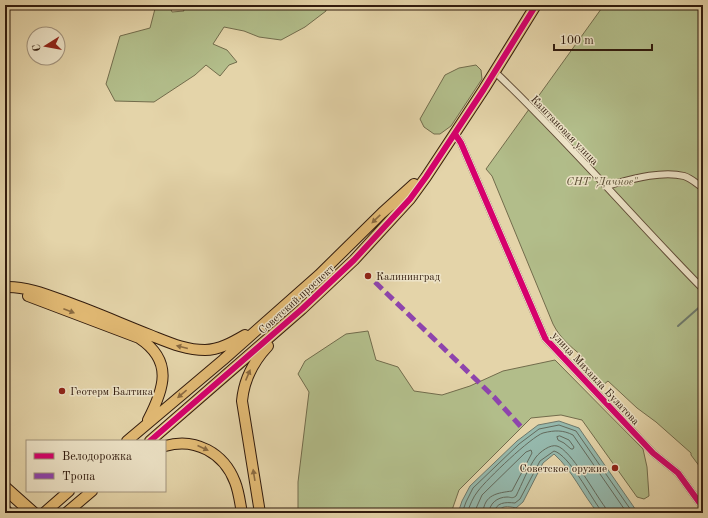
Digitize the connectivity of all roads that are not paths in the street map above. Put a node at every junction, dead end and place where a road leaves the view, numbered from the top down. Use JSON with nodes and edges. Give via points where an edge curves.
{"nodes":[{"id":1,"x":536,"y":5,"type":"edge"},
{"id":2,"x":495,"y":72,"type":"junction"},
{"id":3,"x":455,"y":134,"type":"junction"},
{"id":4,"x":440,"y":156,"type":"junction"},
{"id":5,"x":606,"y":186,"type":"junction"},
{"id":6,"x":703,"y":188,"type":"edge"},
{"id":7,"x":5,"y":287,"type":"edge"},
{"id":8,"x":703,"y":289,"type":"edge"},
{"id":9,"x":5,"y":293,"type":"edge"},
{"id":10,"x":302,"y":309,"type":"junction"},
{"id":11,"x":262,"y":325,"type":"junction"},
{"id":12,"x":145,"y":425,"type":"junction"},
{"id":13,"x":128,"y":440,"type":"edge"},
{"id":14,"x":151,"y":440,"type":"edge"},
{"id":15,"x":166,"y":446,"type":"edge"},
{"id":16,"x":7,"y":490,"type":"edge"},
{"id":17,"x":68,"y":492,"type":"edge"},
{"id":18,"x":91,"y":492,"type":"edge"},
{"id":19,"x":703,"y":506,"type":"edge"},
{"id":20,"x":45,"y":512,"type":"dead end"},
{"id":21,"x":33,"y":513,"type":"edge"},
{"id":22,"x":66,"y":513,"type":"edge"},
{"id":23,"x":242,"y":513,"type":"edge"},
{"id":24,"x":260,"y":513,"type":"edge"}],
"edges":[{"from":1,"to":2,"type":"main road","name":"Советский проспект"},
{"from":2,"to":3,"type":"main road","name":"Советский проспект"},
{"from":2,"to":5,"type":"street","name":"Каштановая улица"},
{"from":3,"to":4,"type":"main road","name":"Советский проспект"},
{"from":3,"to":19,"type":"street","name":"улица Михаила Булатова","via":[[462,143],[545,338],[653,454],[678,473]]},
{"from":4,"to":10,"type":"main road","name":"Советский проспект","via":[[410,199],[354,260]]},
{"from":4,"to":11,"type":"main road","name":"Советский проспект","one_way":true,"via":[[419,180],[319,275]]},
{"from":5,"to":6,"type":"street","via":[[670,174],[685,176]]},
{"from":5,"to":8,"type":"street","name":"Каштановая улица","via":[[655,241]]},
{"from":11,"to":7,"type":"main road","one_way":true,"via":[[221,347],[192,350],[56,298]]},
{"from":9,"to":12,"type":"main road","one_way":true,"via":[[32,297],[139,338],[148,344],[160,362],[163,373],[158,400]]},
{"from":10,"to":14,"type":"main road","name":"Советский проспект"},
{"from":24,"to":10,"type":"main road","one_way":true,"via":[[242,401],[243,390],[250,370],[260,356]]},
{"from":11,"to":12,"type":"main road","name":"Советский проспект","one_way":true},
{"from":12,"to":13,"type":"main road","name":"Советский проспект"},
{"from":15,"to":23,"type":"main road","one_way":true,"via":[[185,443],[199,445],[217,456],[236,483]]},
{"from":16,"to":21,"type":"highway"},
{"from":17,"to":20,"type":"main road"},
{"from":18,"to":22,"type":"main road"}]}
